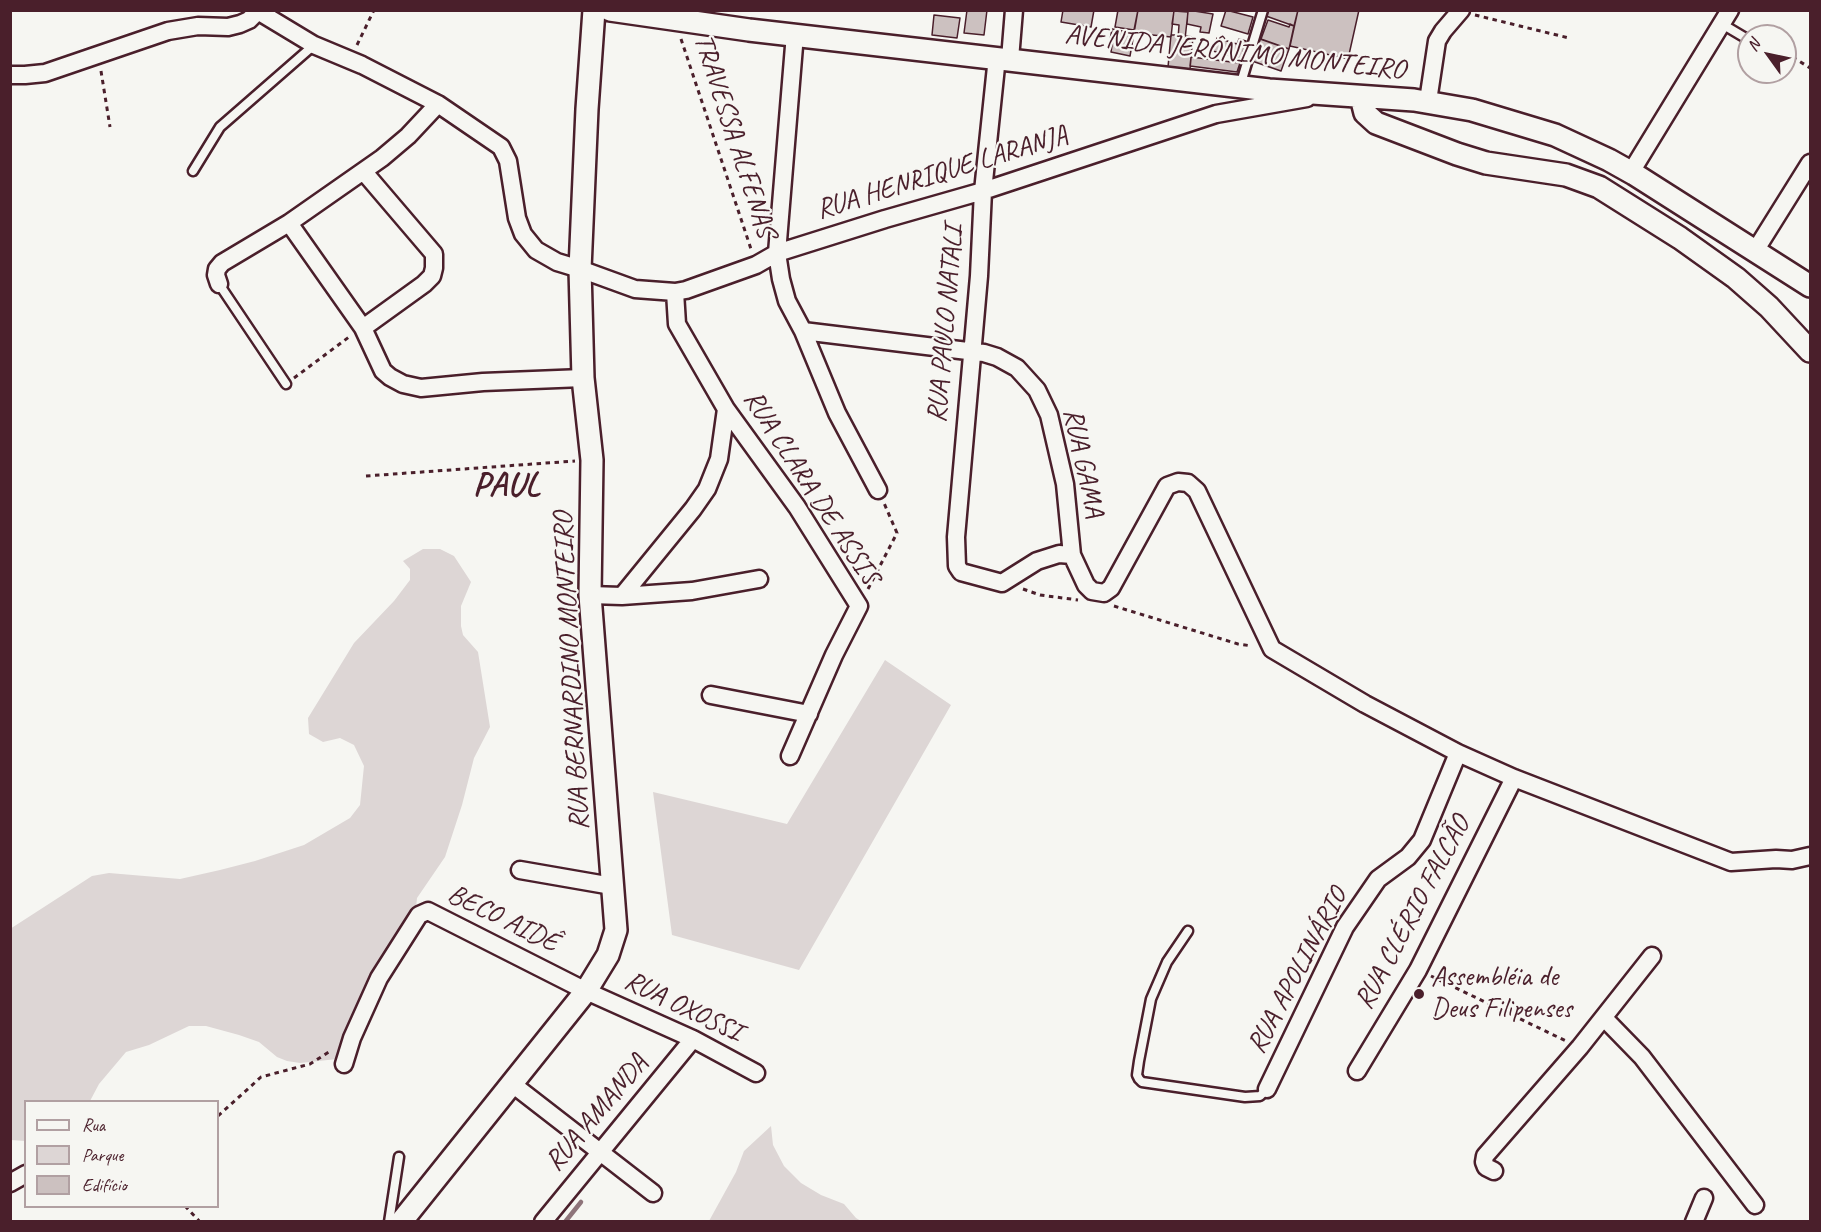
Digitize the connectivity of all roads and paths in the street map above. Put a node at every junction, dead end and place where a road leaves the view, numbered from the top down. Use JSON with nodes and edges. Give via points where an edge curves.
{"nodes":[{"id":1,"x":374,"y":10,"type":"edge"},
{"id":2,"x":594,"y":10,"type":"edge"},
{"id":3,"x":610,"y":10,"type":"edge"},
{"id":4,"x":1014,"y":10,"type":"edge"},
{"id":5,"x":1263,"y":10,"type":"edge"},
{"id":6,"x":257,"y":11,"type":"edge"},
{"id":7,"x":1460,"y":12,"type":"edge"},
{"id":8,"x":675,"y":15,"type":"edge"},
{"id":9,"x":1726,"y":17,"type":"edge"},
{"id":10,"x":1737,"y":28,"type":"edge"},
{"id":11,"x":795,"y":34,"type":"junction"},
{"id":12,"x":1569,"y":38,"type":"dead end"},
{"id":13,"x":314,"y":45,"type":"junction"},
{"id":14,"x":99,"y":54,"type":"junction"},
{"id":15,"x":1003,"y":58,"type":"junction"},
{"id":16,"x":350,"y":60,"type":"junction"},
{"id":17,"x":1797,"y":60,"type":"edge"},
{"id":18,"x":1810,"y":68,"type":"edge"},
{"id":19,"x":10,"y":75,"type":"edge"},
{"id":20,"x":1240,"y":87,"type":"junction"},
{"id":21,"x":1325,"y":95,"type":"junction"},
{"id":22,"x":1361,"y":97,"type":"junction"},
{"id":23,"x":1428,"y":101,"type":"junction"},
{"id":24,"x":438,"y":104,"type":"junction"},
{"id":25,"x":110,"y":127,"type":"dead end"},
{"id":26,"x":1810,"y":163,"type":"edge"},
{"id":27,"x":193,"y":171,"type":"dead end"},
{"id":28,"x":364,"y":172,"type":"junction"},
{"id":29,"x":1631,"y":172,"type":"junction"},
{"id":30,"x":984,"y":191,"type":"junction"},
{"id":31,"x":289,"y":223,"type":"junction"},
{"id":32,"x":1755,"y":251,"type":"junction"},
{"id":33,"x":777,"y":253,"type":"junction"},
{"id":34,"x":756,"y":265,"type":"junction"},
{"id":35,"x":580,"y":268,"type":"junction"},
{"id":36,"x":219,"y":284,"type":"joint"},
{"id":37,"x":1810,"y":286,"type":"edge"},
{"id":38,"x":675,"y":292,"type":"junction"},
{"id":39,"x":363,"y":328,"type":"junction"},
{"id":40,"x":803,"y":331,"type":"junction"},
{"id":41,"x":1810,"y":351,"type":"edge"},
{"id":42,"x":971,"y":352,"type":"junction"},
{"id":43,"x":583,"y":373,"type":"junction"},
{"id":44,"x":496,"y":375,"type":"dead end"},
{"id":45,"x":286,"y":384,"type":"joint"},
{"id":46,"x":726,"y":409,"type":"junction"},
{"id":47,"x":592,"y":460,"type":"junction"},
{"id":48,"x":366,"y":476,"type":"dead end"},
{"id":49,"x":878,"y":490,"type":"joint"},
{"id":50,"x":1072,"y":555,"type":"junction"},
{"id":51,"x":759,"y":579,"type":"dead end"},
{"id":52,"x":1002,"y":583,"type":"junction"},
{"id":53,"x":590,"y":596,"type":"junction"},
{"id":54,"x":622,"y":596,"type":"junction"},
{"id":55,"x":1081,"y":601,"type":"dead end"},
{"id":56,"x":1112,"y":605,"type":"dead end"},
{"id":57,"x":859,"y":606,"type":"junction"},
{"id":58,"x":1272,"y":649,"type":"junction"},
{"id":59,"x":711,"y":695,"type":"dead end"},
{"id":60,"x":809,"y":714,"type":"junction"},
{"id":61,"x":1458,"y":753,"type":"junction"},
{"id":62,"x":790,"y":756,"type":"dead end"},
{"id":63,"x":1514,"y":778,"type":"junction"},
{"id":64,"x":1810,"y":856,"type":"edge"},
{"id":65,"x":520,"y":870,"type":"dead end"},
{"id":66,"x":612,"y":886,"type":"junction"},
{"id":67,"x":1188,"y":931,"type":"dead end"},
{"id":68,"x":1652,"y":956,"type":"dead end"},
{"id":69,"x":1418,"y":970,"type":"junction"},
{"id":70,"x":586,"y":991,"type":"junction"},
{"id":71,"x":1604,"y":1017,"type":"junction"},
{"id":72,"x":352,"y":1038,"type":"junction"},
{"id":73,"x":693,"y":1039,"type":"junction"},
{"id":74,"x":1580,"y":1047,"type":"junction"},
{"id":75,"x":344,"y":1064,"type":"dead end"},
{"id":76,"x":1357,"y":1071,"type":"dead end"},
{"id":77,"x":756,"y":1073,"type":"dead end"},
{"id":78,"x":511,"y":1083,"type":"junction"},
{"id":79,"x":1267,"y":1089,"type":"joint"},
{"id":80,"x":219,"y":1115,"type":"edge"},
{"id":81,"x":600,"y":1151,"type":"junction"},
{"id":82,"x":399,"y":1157,"type":"dead end"},
{"id":83,"x":1494,"y":1171,"type":"dead end"},
{"id":84,"x":24,"y":1175,"type":"edge"},
{"id":85,"x":10,"y":1183,"type":"edge"},
{"id":86,"x":653,"y":1193,"type":"dead end"},
{"id":87,"x":1704,"y":1198,"type":"dead end"},
{"id":88,"x":1755,"y":1205,"type":"dead end"},
{"id":89,"x":187,"y":1208,"type":"edge"},
{"id":90,"x":200,"y":1221,"type":"edge"},
{"id":91,"x":389,"y":1221,"type":"edge"},
{"id":92,"x":401,"y":1221,"type":"edge"},
{"id":93,"x":543,"y":1221,"type":"edge"},
{"id":94,"x":1694,"y":1221,"type":"edge"}],
"edges":[{"from":1,"to":16,"type":"path"},
{"from":2,"to":35,"type":"street","name":"RUA BERNARDINO MONTEIRO"},
{"from":3,"to":8,"type":"street","name":"AVENIDA JERÔNIMO MONTEIRO"},
{"from":4,"to":15,"type":"street","name":"RUA PAULO NATALI"},
{"from":5,"to":20,"type":"lane"},
{"from":6,"to":13,"type":"street","name":"RUA HENRIQUE LARANJA"},
{"from":6,"to":14,"type":"street","via":[[240,24],[168,31]]},
{"from":7,"to":12,"type":"path"},
{"from":7,"to":23,"type":"street","via":[[1437,41]]},
{"from":8,"to":11,"type":"street","name":"AVENIDA JERÔNIMO MONTEIRO"},
{"from":8,"to":34,"type":"path","name":"TRAVESSA ALFENAS"},
{"from":9,"to":10,"type":"lane"},
{"from":9,"to":29,"type":"street"},
{"from":11,"to":15,"type":"street","name":"AVENIDA JERÔNIMO MONTEIRO"},
{"from":11,"to":33,"type":"street"},
{"from":13,"to":16,"type":"street","name":"RUA HENRIQUE LARANJA"},
{"from":13,"to":27,"type":"lane","via":[[220,126]]},
{"from":14,"to":19,"type":"street","via":[[45,73]]},
{"from":14,"to":25,"type":"path"},
{"from":15,"to":20,"type":"street","name":"AVENIDA JERÔNIMO MONTEIRO"},
{"from":15,"to":30,"type":"street","name":"RUA PAULO NATALI"},
{"from":16,"to":24,"type":"street","name":"RUA HENRIQUE LARANJA"},
{"from":17,"to":18,"type":"path"},
{"from":20,"to":21,"type":"street","name":"AVENIDA JERÔNIMO MONTEIRO"},
{"from":21,"to":22,"type":"street","name":"AVENIDA JERÔNIMO MONTEIRO"},
{"from":21,"to":30,"type":"street","name":"RUA HENRIQUE LARANJA","via":[[1216,114]]},
{"from":22,"to":23,"type":"street","name":"AVENIDA JERÔNIMO MONTEIRO"},
{"from":22,"to":41,"type":"street","via":[[1365,113],[1376,123],[1486,163],[1566,175],[1613,195],[1736,278]]},
{"from":23,"to":29,"type":"street","name":"AVENIDA JERÔNIMO MONTEIRO","via":[[1555,135]]},
{"from":24,"to":28,"type":"street","via":[[408,136]]},
{"from":24,"to":35,"type":"street","name":"RUA HENRIQUE LARANJA","via":[[501,147],[508,161],[517,218],[523,234],[536,250],[557,262]]},
{"from":26,"to":32,"type":"street"},
{"from":28,"to":31,"type":"street"},
{"from":28,"to":39,"type":"street","via":[[434,254],[434,268],[424,284]]},
{"from":29,"to":32,"type":"street","name":"AVENIDA JERÔNIMO MONTEIRO"},
{"from":30,"to":33,"type":"street","name":"RUA HENRIQUE LARANJA"},
{"from":30,"to":42,"type":"street","name":"RUA PAULO NATALI"},
{"from":31,"to":36,"type":"street","via":[[222,263],[216,275]]},
{"from":31,"to":39,"type":"street"},
{"from":32,"to":37,"type":"street","name":"AVENIDA JERÔNIMO MONTEIRO"},
{"from":33,"to":34,"type":"street","name":"RUA HENRIQUE LARANJA"},
{"from":33,"to":40,"type":"street","via":[[787,301]]},
{"from":34,"to":38,"type":"street","name":"RUA HENRIQUE LARANJA"},
{"from":35,"to":38,"type":"street","name":"RUA HENRIQUE LARANJA","via":[[634,289]]},
{"from":35,"to":43,"type":"street","name":"RUA BERNARDINO MONTEIRO"},
{"from":36,"to":45,"type":"lane"},
{"from":38,"to":46,"type":"street","name":"RUA CLARA DE ASSIS","via":[[677,324]]},
{"from":39,"to":43,"type":"street","via":[[384,371],[396,381],[421,388]]},
{"from":39,"to":45,"type":"path"},
{"from":40,"to":42,"type":"street","name":"RUA GAMA"},
{"from":40,"to":49,"type":"street","via":[[837,413]]},
{"from":42,"to":50,"type":"street","name":"RUA GAMA","via":[[997,357],[1017,368],[1037,390],[1049,414],[1065,484]]},
{"from":42,"to":52,"type":"street","name":"RUA PAULO NATALI","via":[[957,566],[961,572]]},
{"from":43,"to":44,"type":"street"},
{"from":43,"to":47,"type":"street","name":"RUA BERNARDINO MONTEIRO"},
{"from":46,"to":54,"type":"street","via":[[719,459],[707,489]]},
{"from":46,"to":57,"type":"street","name":"RUA CLARA DE ASSIS","via":[[796,507]]},
{"from":47,"to":48,"type":"path"},
{"from":47,"to":53,"type":"street","name":"RUA BERNARDINO MONTEIRO"},
{"from":49,"to":57,"type":"path","via":[[897,534]]},
{"from":50,"to":52,"type":"street","name":"RUA GAMA","via":[[1059,554],[1037,561]]},
{"from":50,"to":58,"type":"street","via":[[1086,585],[1092,591],[1104,593],[1111,588],[1167,486],[1188,483],[1197,491]]},
{"from":51,"to":54,"type":"street","via":[[692,591]]},
{"from":52,"to":55,"type":"path","via":[[1040,595]]},
{"from":53,"to":54,"type":"street"},
{"from":53,"to":66,"type":"street","name":"RUA BERNARDINO MONTEIRO"},
{"from":56,"to":58,"type":"path","via":[[1238,644]]},
{"from":57,"to":60,"type":"street","name":"RUA CLARA DE ASSIS"},
{"from":58,"to":61,"type":"street"},
{"from":59,"to":60,"type":"street"},
{"from":60,"to":62,"type":"street","name":"RUA CLARA DE ASSIS"},
{"from":61,"to":63,"type":"street"},
{"from":61,"to":79,"type":"street","name":"RUA APOLINÁRIO","via":[[1422,840],[1408,857],[1378,879],[1345,927]]},
{"from":63,"to":64,"type":"street","via":[[1731,862]]},
{"from":63,"to":69,"type":"street","name":"RUA CLÉRIO FALCÃO"},
{"from":65,"to":66,"type":"street"},
{"from":66,"to":70,"type":"street","name":"RUA BERNARDINO MONTEIRO","via":[[616,930],[608,955]]},
{"from":67,"to":79,"type":"lane","via":[[1167,962],[1151,999],[1138,1079],[1245,1097],[1260,1096]]},
{"from":68,"to":71,"type":"street"},
{"from":69,"to":74,"type":"path"},
{"from":69,"to":76,"type":"street","name":"RUA CLÉRIO FALCÃO"},
{"from":70,"to":72,"type":"street","name":"BECO AIDÊ","via":[[423,911],[379,978]]},
{"from":70,"to":73,"type":"street","name":"RUA OXOSSI"},
{"from":70,"to":78,"type":"street","name":"RUA BERNARDINO MONTEIRO"},
{"from":71,"to":74,"type":"street"},
{"from":71,"to":88,"type":"street","via":[[1642,1057]]},
{"from":72,"to":75,"type":"street","name":"BECO AIDÊ"},
{"from":72,"to":80,"type":"path","via":[[310,1064],[261,1077]]},
{"from":73,"to":77,"type":"street","name":"RUA OXOSSI"},
{"from":73,"to":81,"type":"street","name":"RUA AMANDA"},
{"from":74,"to":83,"type":"street","via":[[1485,1156],[1486,1167]]},
{"from":78,"to":81,"type":"street"},
{"from":78,"to":92,"type":"street","name":"RUA BERNARDINO MONTEIRO"},
{"from":81,"to":86,"type":"street"},
{"from":81,"to":93,"type":"street","name":"RUA AMANDA"},
{"from":82,"to":91,"type":"lane"},
{"from":84,"to":85,"type":"street"},
{"from":87,"to":94,"type":"street"},
{"from":89,"to":90,"type":"path"}]}
